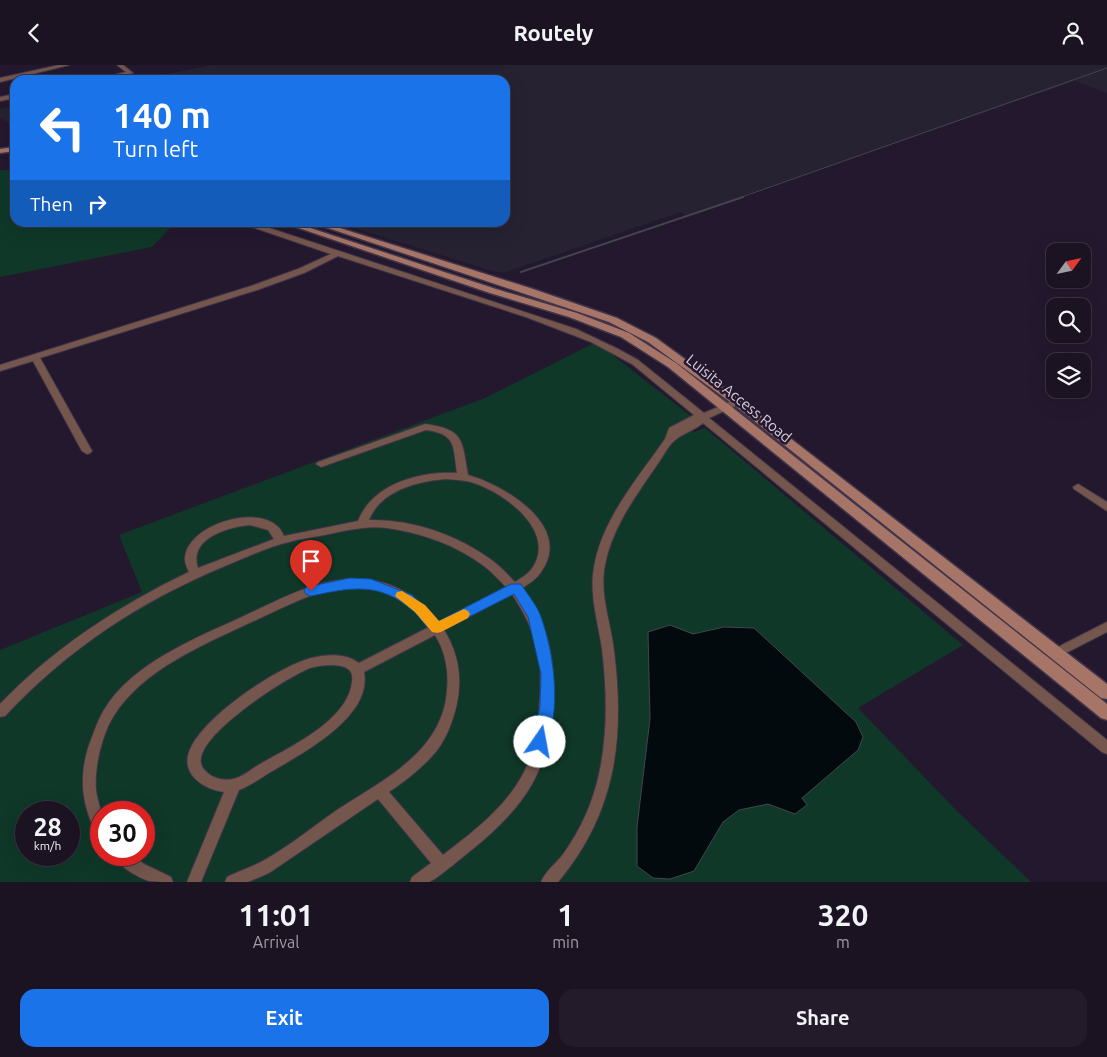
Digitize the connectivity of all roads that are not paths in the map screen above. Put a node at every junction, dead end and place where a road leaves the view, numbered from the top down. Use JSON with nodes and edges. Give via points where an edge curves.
{"nodes":[{"id":1,"x":66,"y":65,"type":"edge"},
{"id":2,"x":130,"y":65,"type":"edge"},
{"id":3,"x":121,"y":66,"type":"edge"},
{"id":4,"x":22,"y":75,"type":"edge"},
{"id":5,"x":120,"y":75,"type":"edge"},
{"id":6,"x":260,"y":227,"type":"edge"},
{"id":7,"x":300,"y":227,"type":"edge"},
{"id":8,"x":330,"y":227,"type":"edge"},
{"id":9,"x":337,"y":254,"type":"junction"},
{"id":10,"x":35,"y":357,"type":"junction"},
{"id":11,"x":0,"y":368,"type":"edge"},
{"id":12,"x":737,"y":402,"type":"junction"},
{"id":13,"x":726,"y":408,"type":"junction"},
{"id":14,"x":703,"y":417,"type":"junction"},
{"id":15,"x":87,"y":451,"type":"dead end"},
{"id":16,"x":321,"y":463,"type":"dead end"},
{"id":17,"x":463,"y":477,"type":"junction"},
{"id":18,"x":1078,"y":487,"type":"dead end"},
{"id":19,"x":1107,"y":507,"type":"edge"},
{"id":20,"x":363,"y":523,"type":"junction"},
{"id":21,"x":280,"y":540,"type":"junction"},
{"id":22,"x":196,"y":574,"type":"junction"},
{"id":23,"x":516,"y":587,"type":"junction"},
{"id":24,"x":1107,"y":627,"type":"edge"},
{"id":25,"x":437,"y":628,"type":"junction"},
{"id":26,"x":1056,"y":653,"type":"junction"},
{"id":27,"x":358,"y":670,"type":"junction"},
{"id":28,"x":1107,"y":693,"type":"edge"},
{"id":29,"x":0,"y":713,"type":"edge"},
{"id":30,"x":1107,"y":713,"type":"edge"},
{"id":31,"x":1107,"y":748,"type":"edge"},
{"id":32,"x":234,"y":785,"type":"junction"},
{"id":33,"x":379,"y":789,"type":"junction"},
{"id":34,"x":91,"y":801,"type":"edge"},
{"id":35,"x":441,"y":864,"type":"junction"},
{"id":36,"x":135,"y":866,"type":"edge"},
{"id":37,"x":166,"y":882,"type":"edge"},
{"id":38,"x":194,"y":882,"type":"edge"},
{"id":39,"x":232,"y":882,"type":"edge"},
{"id":40,"x":417,"y":882,"type":"edge"},
{"id":41,"x":548,"y":882,"type":"edge"}],
"edges":[{"from":1,"to":4,"type":"street"},
{"from":2,"to":3,"type":"street"},
{"from":3,"to":5,"type":"street","via":[[130,73]]},
{"from":6,"to":9,"type":"street"},
{"from":7,"to":13,"type":"main road","name":"Luisita Access Road","via":[[625,335],[672,365]]},
{"from":8,"to":12,"type":"main road","name":"Luisita Access Road","via":[[613,320],[652,340]]},
{"from":9,"to":10,"type":"street","via":[[254,288]]},
{"from":9,"to":14,"type":"street","via":[[593,339],[635,362]]},
{"from":10,"to":11,"type":"street"},
{"from":10,"to":15,"type":"street"},
{"from":12,"to":13,"type":"street"},
{"from":12,"to":26,"type":"main road","name":"Luisita Access Road"},
{"from":13,"to":14,"type":"street"},
{"from":13,"to":30,"type":"main road","name":"Luisita Access Road"},
{"from":14,"to":31,"type":"street"},
{"from":14,"to":41,"type":"street","via":[[670,439],[616,521],[602,552],[598,569],[599,594],[609,655],[613,716],[605,781],[595,813],[578,845]]},
{"from":16,"to":17,"type":"street","via":[[425,427],[440,428],[453,434],[458,442]]},
{"from":17,"to":20,"type":"street","via":[[424,479],[402,485],[377,500]]},
{"from":17,"to":23,"type":"street","via":[[508,495],[527,512],[540,531],[543,559],[532,576]]},
{"from":18,"to":19,"type":"street"},
{"from":20,"to":21,"type":"street"},
{"from":20,"to":23,"type":"street","via":[[408,527],[449,540],[486,560]]},
{"from":21,"to":22,"type":"street"},
{"from":21,"to":22,"type":"street","via":[[270,526],[254,522],[235,522],[216,528],[199,540],[194,548],[191,561]]},
{"from":22,"to":29,"type":"street","via":[[147,599],[71,646],[20,689]]},
{"from":23,"to":25,"type":"street"},
{"from":23,"to":35,"type":"street","via":[[534,616],[548,674],[548,706],[540,742],[528,779],[504,811],[476,839]]},
{"from":24,"to":26,"type":"street"},
{"from":25,"to":27,"type":"street"},
{"from":25,"to":33,"type":"street","via":[[453,666],[455,683],[449,716],[431,749]]},
{"from":25,"to":34,"type":"street","via":[[408,598],[371,584],[350,583],[311,591],[180,652],[124,693],[104,721],[93,754],[88,785]]},
{"from":26,"to":28,"type":"main road","name":"Luisita Access Road"},
{"from":27,"to":32,"type":"street","via":[[353,702],[337,719],[299,748]]},
{"from":27,"to":32,"type":"street","via":[[341,660],[328,659],[303,666],[236,707],[213,728],[195,751],[193,762],[197,773],[205,780]]},
{"from":32,"to":38,"type":"street"},
{"from":33,"to":35,"type":"street"},
{"from":33,"to":39,"type":"street","via":[[265,867]]},
{"from":35,"to":40,"type":"street"},
{"from":36,"to":37,"type":"street"}]}
